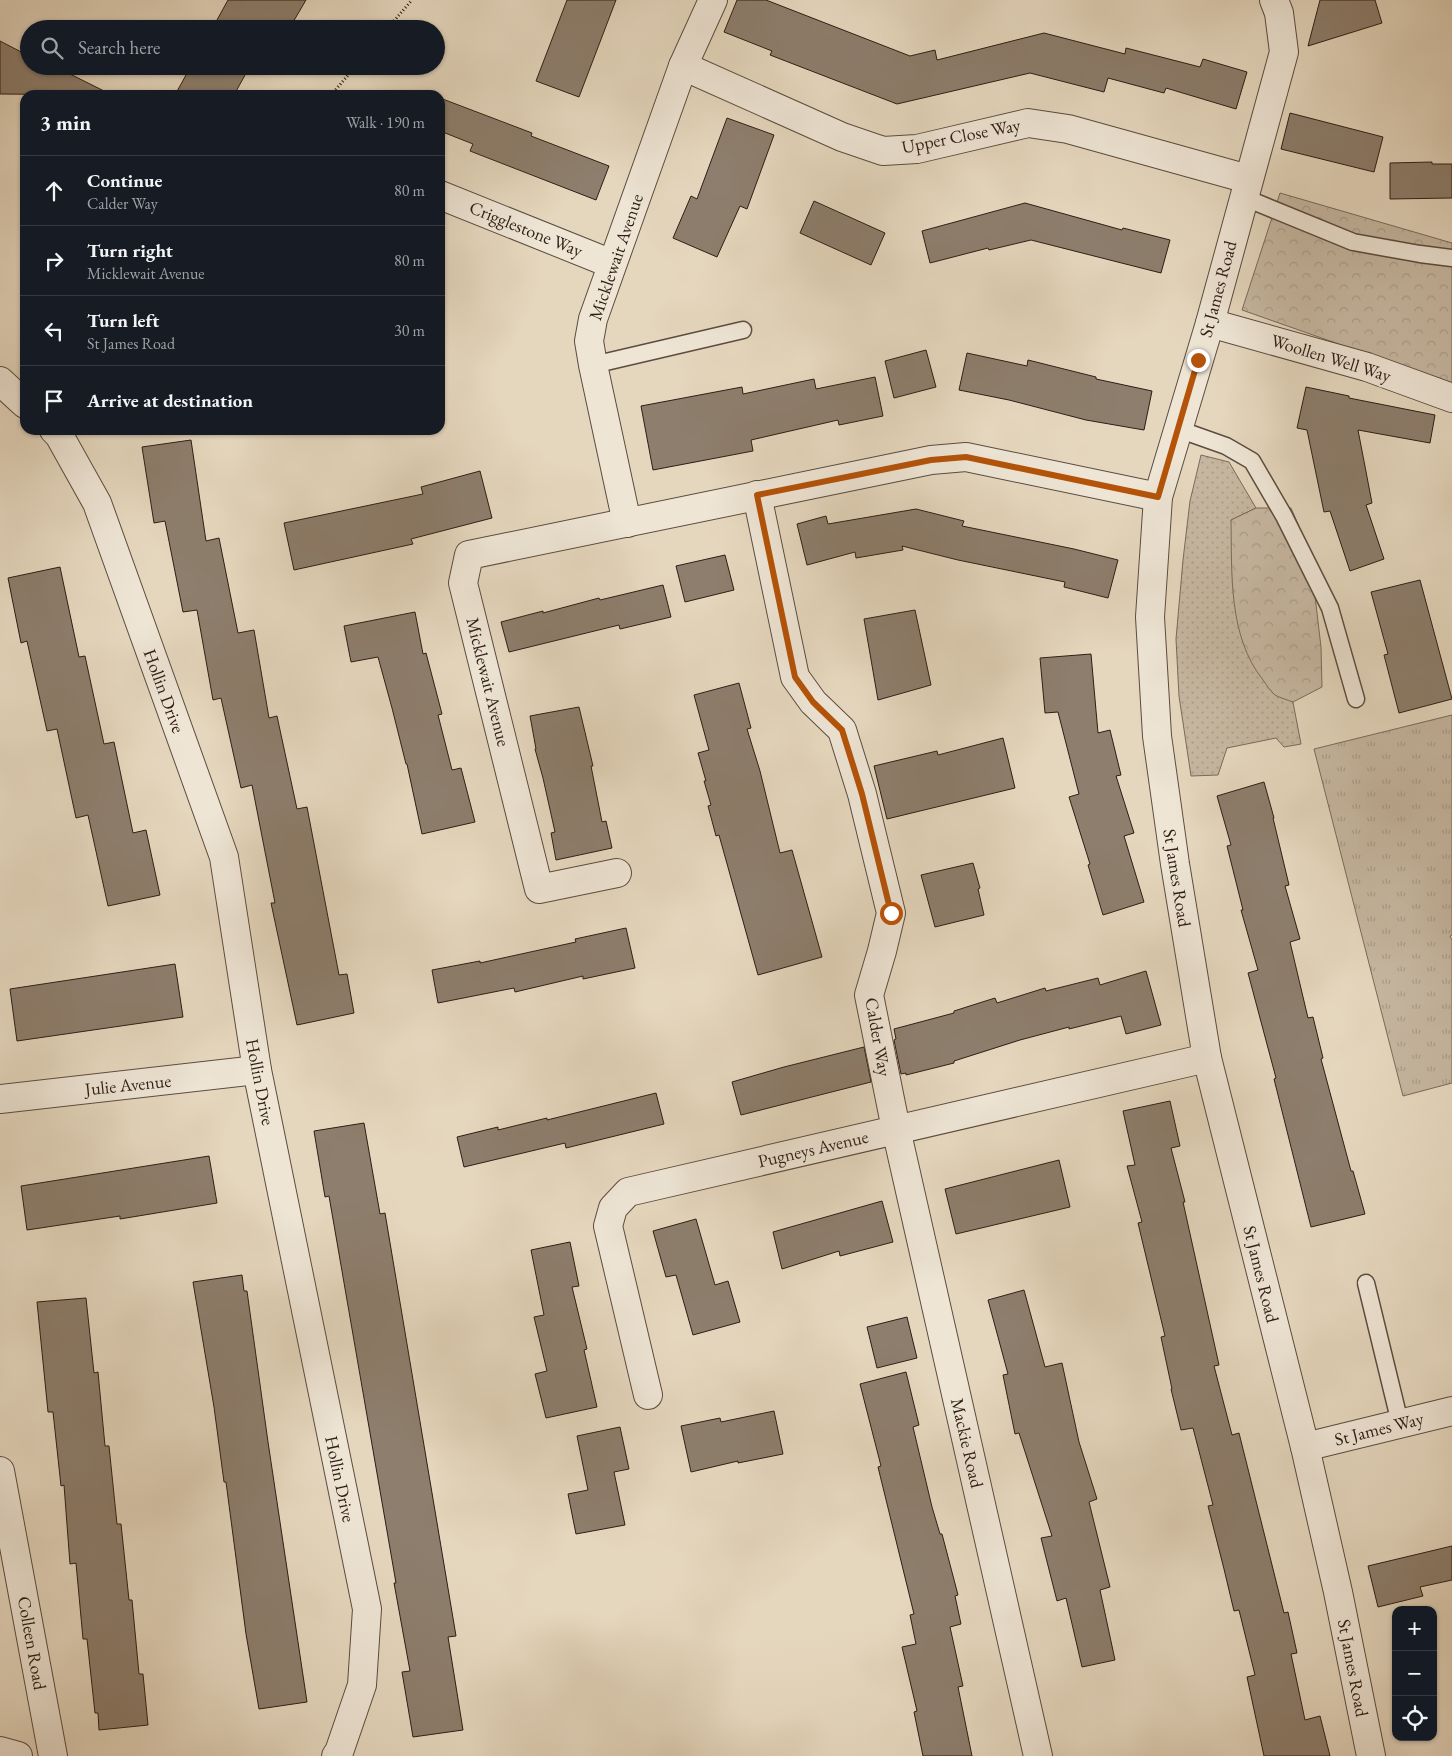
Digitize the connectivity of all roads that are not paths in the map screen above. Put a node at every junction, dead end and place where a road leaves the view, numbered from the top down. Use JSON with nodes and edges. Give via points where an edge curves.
{"nodes":[{"id":1,"x":713,"y":0,"type":"edge"},
{"id":2,"x":1274,"y":0,"type":"edge"},
{"id":3,"x":683,"y":66,"type":"junction"},
{"id":4,"x":1246,"y":188,"type":"junction"},
{"id":5,"x":445,"y":197,"type":"edge"},
{"id":6,"x":1452,"y":258,"type":"edge"},
{"id":7,"x":612,"y":264,"type":"junction"},
{"id":8,"x":1210,"y":322,"type":"junction"},
{"id":9,"x":743,"y":330,"type":"dead end"},
{"id":10,"x":592,"y":366,"type":"junction"},
{"id":11,"x":0,"y":381,"type":"edge"},
{"id":12,"x":1452,"y":398,"type":"edge"},
{"id":13,"x":20,"y":399,"type":"edge"},
{"id":14,"x":1178,"y":429,"type":"junction"},
{"id":15,"x":59,"y":435,"type":"edge"},
{"id":16,"x":757,"y":495,"type":"junction"},
{"id":17,"x":1158,"y":497,"type":"junction"},
{"id":18,"x":627,"y":523,"type":"junction"},
{"id":19,"x":1356,"y":699,"type":"dead end"},
{"id":20,"x":617,"y":873,"type":"dead end"},
{"id":21,"x":1207,"y":1058,"type":"junction"},
{"id":22,"x":257,"y":1070,"type":"junction"},
{"id":23,"x":0,"y":1099,"type":"edge"},
{"id":24,"x":896,"y":1129,"type":"junction"},
{"id":25,"x":1366,"y":1283,"type":"dead end"},
{"id":26,"x":648,"y":1395,"type":"dead end"},
{"id":27,"x":1452,"y":1411,"type":"edge"},
{"id":28,"x":1400,"y":1424,"type":"junction"},
{"id":29,"x":1305,"y":1447,"type":"junction"},
{"id":30,"x":0,"y":1471,"type":"edge"},
{"id":31,"x":0,"y":1751,"type":"edge"},
{"id":32,"x":18,"y":1756,"type":"edge"},
{"id":33,"x":53,"y":1756,"type":"edge"},
{"id":34,"x":336,"y":1756,"type":"edge"},
{"id":35,"x":1038,"y":1756,"type":"edge"},
{"id":36,"x":1371,"y":1756,"type":"edge"}],
"edges":[{"from":1,"to":3,"type":"street","name":"Micklewait Avenue"},
{"from":2,"to":4,"type":"street","name":"St James Road","via":[[1284,52]]},
{"from":3,"to":4,"type":"street","name":"Upper Close Way","via":[[842,137],[883,151],[917,149],[1028,123],[1068,129]]},
{"from":3,"to":7,"type":"street","name":"Micklewait Avenue"},
{"from":4,"to":6,"type":"lane","via":[[1353,242]]},
{"from":4,"to":8,"type":"street","name":"St James Road"},
{"from":5,"to":7,"type":"street","name":"Crigglestone Way"},
{"from":7,"to":10,"type":"street","name":"Micklewait Avenue","via":[[593,319],[589,341]]},
{"from":8,"to":12,"type":"street","name":"Woollen Well Way","via":[[1367,368]]},
{"from":8,"to":14,"type":"street","name":"St James Road"},
{"from":9,"to":10,"type":"lane"},
{"from":10,"to":18,"type":"street","name":"Micklewait Avenue"},
{"from":11,"to":13,"type":"street"},
{"from":14,"to":17,"type":"street","name":"St James Road"},
{"from":14,"to":19,"type":"lane","via":[[1226,446],[1252,461],[1330,608]]},
{"from":15,"to":22,"type":"street","name":"Hollin Drive","via":[[97,503],[224,857]]},
{"from":16,"to":17,"type":"street","name":"Micklewait Avenue","via":[[931,460],[966,457]]},
{"from":16,"to":18,"type":"street","name":"Micklewait Avenue"},
{"from":16,"to":24,"type":"street","name":"Calder Way","via":[[795,677],[813,702],[842,730],[862,794],[891,913],[868,995]]},
{"from":17,"to":21,"type":"street","name":"St James Road","via":[[1150,617],[1157,736],[1174,864]]},
{"from":18,"to":20,"type":"street","name":"Micklewait Avenue","via":[[469,555],[463,583],[540,889]]},
{"from":21,"to":24,"type":"street","name":"Pugneys Avenue"},
{"from":21,"to":29,"type":"street","name":"St James Road"},
{"from":22,"to":23,"type":"street","name":"Julie Avenue"},
{"from":22,"to":34,"type":"street","name":"Hollin Drive","via":[[367,1609],[362,1686]]},
{"from":24,"to":26,"type":"street","name":"Pugneys Avenue","via":[[628,1192],[613,1208],[608,1226]]},
{"from":24,"to":35,"type":"street","name":"Mackie Road"},
{"from":25,"to":28,"type":"lane"},
{"from":27,"to":28,"type":"street","name":"St James Way"},
{"from":28,"to":29,"type":"street","name":"St James Way"},
{"from":29,"to":36,"type":"street","name":"St James Road"},
{"from":30,"to":33,"type":"street","name":"Colleen Road"},
{"from":31,"to":32,"type":"street"}]}
